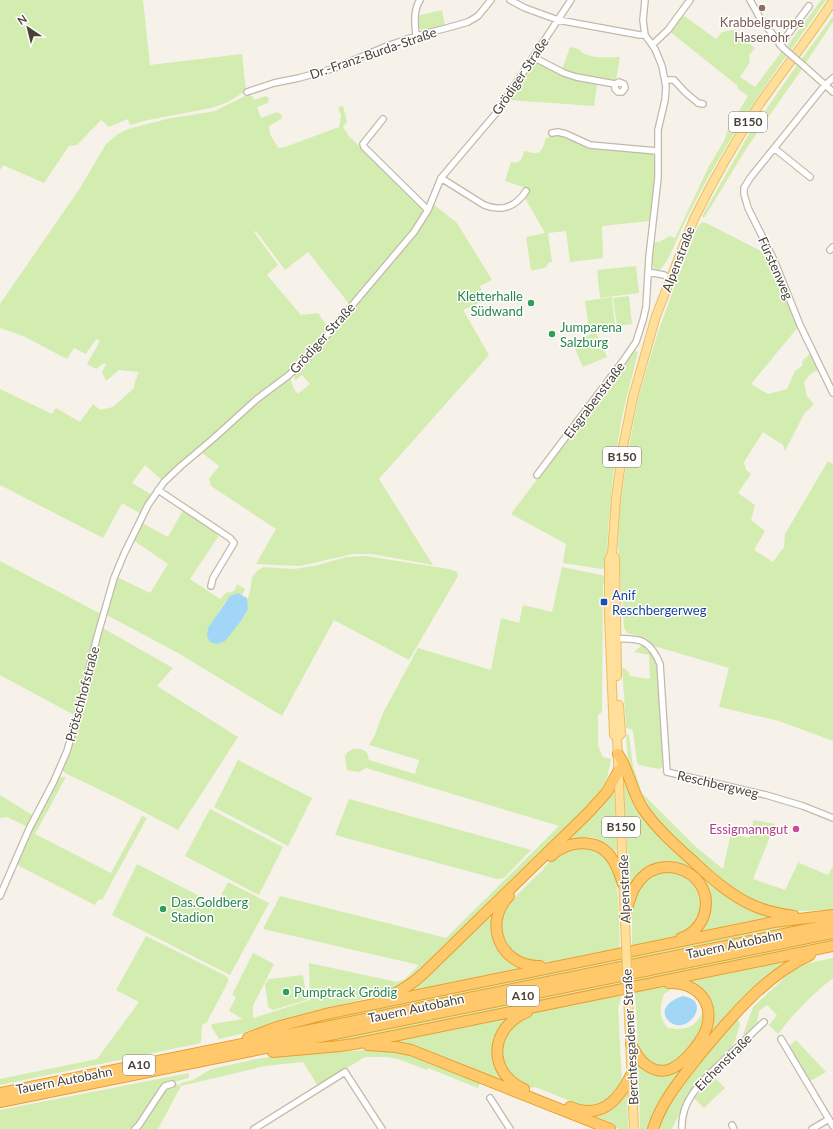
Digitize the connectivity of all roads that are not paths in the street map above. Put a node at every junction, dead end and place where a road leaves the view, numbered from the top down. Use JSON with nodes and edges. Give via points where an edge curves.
{"nodes":[{"id":1,"x":420,"y":0,"type":"edge"},
{"id":2,"x":491,"y":0,"type":"edge"},
{"id":3,"x":510,"y":0,"type":"edge"},
{"id":4,"x":571,"y":0,"type":"edge"},
{"id":5,"x":645,"y":0,"type":"edge"},
{"id":6,"x":690,"y":0,"type":"edge"},
{"id":7,"x":750,"y":0,"type":"edge"},
{"id":8,"x":833,"y":0,"type":"edge"},
{"id":9,"x":808,"y":6,"type":"dead end"},
{"id":10,"x":558,"y":20,"type":"junction"},
{"id":11,"x":645,"y":35,"type":"junction"},
{"id":12,"x":416,"y":36,"type":"junction"},
{"id":13,"x":652,"y":45,"type":"junction"},
{"id":14,"x":782,"y":47,"type":"junction"},
{"id":15,"x":533,"y":57,"type":"junction"},
{"id":16,"x":833,"y":78,"type":"edge"},
{"id":17,"x":665,"y":80,"type":"junction"},
{"id":18,"x":616,"y":84,"type":"dead end"},
{"id":19,"x":825,"y":85,"type":"junction"},
{"id":20,"x":247,"y":92,"type":"dead end"},
{"id":21,"x":833,"y":92,"type":"edge"},
{"id":22,"x":703,"y":104,"type":"dead end"},
{"id":23,"x":383,"y":119,"type":"dead end"},
{"id":24,"x":552,"y":133,"type":"dead end"},
{"id":25,"x":774,"y":148,"type":"junction"},
{"id":26,"x":657,"y":151,"type":"junction"},
{"id":27,"x":810,"y":177,"type":"dead end"},
{"id":28,"x":441,"y":178,"type":"junction"},
{"id":29,"x":526,"y":191,"type":"dead end"},
{"id":30,"x":428,"y":210,"type":"junction"},
{"id":31,"x":648,"y":272,"type":"junction"},
{"id":32,"x":670,"y":279,"type":"junction"},
{"id":33,"x":833,"y":393,"type":"edge"},
{"id":34,"x":181,"y":466,"type":"joint"},
{"id":35,"x":537,"y":475,"type":"dead end"},
{"id":36,"x":158,"y":490,"type":"junction"},
{"id":37,"x":612,"y":554,"type":"junction"},
{"id":38,"x":211,"y":586,"type":"dead end"},
{"id":39,"x":617,"y":638,"type":"junction"},
{"id":40,"x":617,"y":738,"type":"junction"},
{"id":41,"x":618,"y":754,"type":"junction"},
{"id":42,"x":619,"y":770,"type":"junction"},
{"id":43,"x":833,"y":818,"type":"edge"},
{"id":44,"x":623,"y":884,"type":"junction"},
{"id":45,"x":0,"y":896,"type":"edge"},
{"id":46,"x":833,"y":915,"type":"edge"},
{"id":47,"x":625,"y":916,"type":"junction"},
{"id":48,"x":810,"y":917,"type":"junction"},
{"id":49,"x":833,"y":924,"type":"edge"},
{"id":50,"x":833,"y":933,"type":"edge"},
{"id":51,"x":667,"y":944,"type":"junction"},
{"id":52,"x":626,"y":945,"type":"joint"},
{"id":53,"x":833,"y":946,"type":"edge"},
{"id":54,"x":822,"y":949,"type":"junction"},
{"id":55,"x":564,"y":965,"type":"junction"},
{"id":56,"x":655,"y":982,"type":"junction"},
{"id":57,"x":374,"y":1004,"type":"junction"},
{"id":58,"x":547,"y":1004,"type":"junction"},
{"id":59,"x":764,"y":1022,"type":"dead end"},
{"id":60,"x":781,"y":1039,"type":"dead end"},
{"id":61,"x":354,"y":1044,"type":"junction"},
{"id":62,"x":631,"y":1044,"type":"junction"},
{"id":63,"x":232,"y":1046,"type":"junction"},
{"id":64,"x":214,"y":1058,"type":"junction"},
{"id":65,"x":632,"y":1073,"type":"junction"},
{"id":66,"x":172,"y":1084,"type":"dead end"},
{"id":67,"x":0,"y":1093,"type":"edge"},
{"id":68,"x":490,"y":1098,"type":"dead end"},
{"id":69,"x":0,"y":1102,"type":"edge"},
{"id":70,"x":829,"y":1119,"type":"junction"},
{"id":71,"x":833,"y":1126,"type":"edge"},
{"id":72,"x":134,"y":1129,"type":"edge"},
{"id":73,"x":254,"y":1129,"type":"edge"},
{"id":74,"x":382,"y":1129,"type":"edge"},
{"id":75,"x":510,"y":1129,"type":"edge"},
{"id":76,"x":610,"y":1129,"type":"edge"},
{"id":77,"x":634,"y":1129,"type":"edge"},
{"id":78,"x":653,"y":1129,"type":"edge"},
{"id":79,"x":682,"y":1129,"type":"edge"},
{"id":80,"x":812,"y":1129,"type":"edge"}],
"edges":[{"from":1,"to":12,"type":"street","via":[[415,15]]},
{"from":2,"to":12,"type":"street","name":"Dr.-Franz-Burda-Straße","via":[[478,16],[468,22]]},
{"from":3,"to":10,"type":"street"},
{"from":4,"to":10,"type":"street","name":"Grödiger Straße"},
{"from":5,"to":11,"type":"street"},
{"from":6,"to":13,"type":"street","via":[[668,30]]},
{"from":7,"to":14,"type":"street"},
{"from":8,"to":32,"type":"main road","name":"Alpenstraße","number":"B150","via":[[760,104],[728,156],[694,219]]},
{"from":9,"to":14,"type":"street"},
{"from":10,"to":11,"type":"street"},
{"from":10,"to":15,"type":"street","name":"Grödiger Straße"},
{"from":11,"to":13,"type":"street","name":"Eisgrabenstraße"},
{"from":12,"to":20,"type":"street","name":"Dr.-Franz-Burda-Straße","via":[[335,68]]},
{"from":13,"to":17,"type":"street","name":"Eisgrabenstraße","via":[[662,66]]},
{"from":14,"to":19,"type":"street","bridge":true},
{"from":15,"to":18,"type":"street","via":[[576,77]]},
{"from":15,"to":28,"type":"street","name":"Grödiger Straße","via":[[496,112]]},
{"from":16,"to":19,"type":"street","name":"Fürstenweg"},
{"from":17,"to":22,"type":"street","via":[[674,80],[685,92]]},
{"from":17,"to":26,"type":"street","name":"Eisgrabenstraße","via":[[665,100],[658,130]]},
{"from":19,"to":21,"type":"street"},
{"from":19,"to":25,"type":"street","name":"Fürstenweg"},
{"from":23,"to":30,"type":"street","via":[[362,144]]},
{"from":24,"to":26,"type":"street","via":[[566,134],[590,145]]},
{"from":25,"to":27,"type":"street"},
{"from":25,"to":33,"type":"street","name":"Fürstenweg","via":[[746,183],[744,194],[800,325]]},
{"from":26,"to":31,"type":"street","name":"Eisgrabenstraße","via":[[658,178]]},
{"from":28,"to":29,"type":"street","via":[[492,208],[512,205],[522,198]]},
{"from":28,"to":30,"type":"street","name":"Grödiger Straße"},
{"from":30,"to":34,"type":"street","name":"Grödiger Straße","via":[[414,232],[311,354]]},
{"from":31,"to":32,"type":"street"},
{"from":31,"to":35,"type":"street","name":"Eisgrabenstraße","via":[[646,307],[636,342]]},
{"from":32,"to":37,"type":"main road","name":"Alpenstraße","number":"B150","via":[[656,316],[633,397],[616,498]]},
{"from":34,"to":36,"type":"street","name":"Prötschhofstraße"},
{"from":36,"to":38,"type":"street","via":[[234,543],[213,578]]},
{"from":36,"to":45,"type":"street","name":"Prötschhofstraße","via":[[140,521],[114,578],[67,751]]},
{"from":37,"to":39,"type":"main road","name":"Alpenstraße","number":"B150","via":[[615,558]]},
{"from":37,"to":40,"type":"main road","name":"Alpenstraße","number":"B150","via":[[609,559],[609,616],[614,735]]},
{"from":39,"to":40,"type":"main road","name":"Alpenstraße","number":"B150","via":[[620,734]]},
{"from":39,"to":43,"type":"street","name":"Reschbergweg","via":[[638,638],[648,644],[660,664],[667,772],[803,806]]},
{"from":40,"to":41,"type":"main road","name":"Alpenstraße","number":"B150"},
{"from":41,"to":42,"type":"main road","name":"Alpenstraße","number":"B150"},
{"from":41,"to":48,"type":"highway","via":[[625,765],[634,794],[646,813],[707,874],[737,897],[764,910]]},
{"from":42,"to":44,"type":"main road","name":"Alpenstraße","number":"B150"},
{"from":42,"to":57,"type":"highway","via":[[599,802],[423,974],[397,993]]},
{"from":44,"to":47,"type":"main road","name":"Alpenstraße","number":"B150"},
{"from":44,"to":55,"type":"highway","via":[[610,855],[597,846],[583,843],[568,845],[556,852],[506,900],[498,914],[496,928],[498,941],[506,952],[517,962],[531,966]]},
{"from":46,"to":48,"type":"highway"},
{"from":47,"to":51,"type":"highway","via":[[635,886],[646,874],[670,866],[681,868],[693,875],[704,892],[706,910],[692,933]]},
{"from":47,"to":52,"type":"main road","name":"Alpenstraße","number":"B150"},
{"from":48,"to":51,"type":"highway"},
{"from":49,"to":63,"type":"highway","name":"Tauern Autobahn","number":"A10"},
{"from":50,"to":64,"type":"highway","name":"Tauern Autobahn","number":"A10"},
{"from":51,"to":55,"type":"highway"},
{"from":52,"to":62,"type":"main road","name":"Berchtesgadener Straße","number":"B150","bridge":true},
{"from":53,"to":54,"type":"highway"},
{"from":54,"to":56,"type":"highway"},
{"from":54,"to":78,"type":"highway","via":[[792,963],[750,999],[714,1037],[682,1076],[666,1101]]},
{"from":55,"to":57,"type":"highway"},
{"from":56,"to":58,"type":"highway"},
{"from":56,"to":62,"type":"highway","via":[[684,984],[695,990],[708,1011],[705,1032],[691,1052],[668,1070],[659,1071],[645,1064]]},
{"from":57,"to":63,"type":"highway","via":[[296,1022],[252,1036]]},
{"from":58,"to":61,"type":"highway"},
{"from":58,"to":65,"type":"highway","via":[[516,1018],[503,1030],[497,1057],[502,1072],[510,1081],[522,1089],[573,1109],[585,1111],[603,1108],[615,1100]]},
{"from":59,"to":79,"type":"street","name":"Eichenstraße","via":[[692,1093],[683,1114]]},
{"from":60,"to":70,"type":"street"},
{"from":61,"to":64,"type":"highway","via":[[281,1051],[236,1059]]},
{"from":61,"to":76,"type":"highway","via":[[411,1050]]},
{"from":62,"to":65,"type":"main road","name":"Berchtesgadener Straße"},
{"from":63,"to":67,"type":"highway","name":"Tauern Autobahn","number":"A10"},
{"from":64,"to":69,"type":"highway","name":"Tauern Autobahn","number":"A10"},
{"from":65,"to":77,"type":"main road","name":"Berchtesgadener Straße"},
{"from":66,"to":72,"type":"street","via":[[165,1086]]},
{"from":68,"to":75,"type":"street"},
{"from":70,"to":71,"type":"street"},
{"from":70,"to":80,"type":"street"},
{"from":73,"to":74,"type":"street","via":[[345,1072]]}]}
